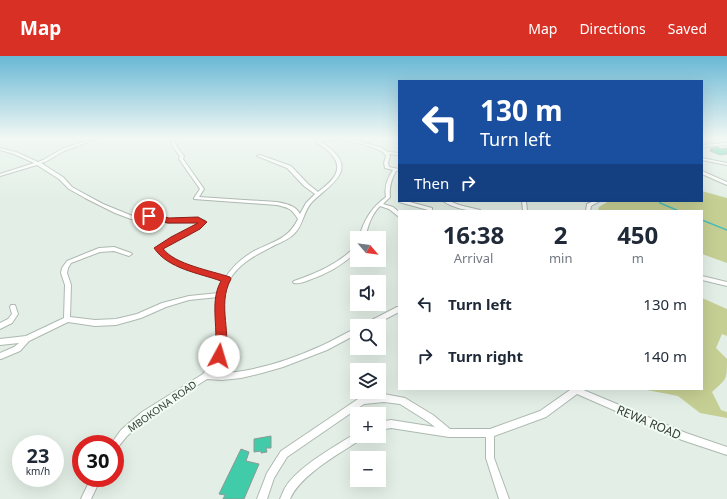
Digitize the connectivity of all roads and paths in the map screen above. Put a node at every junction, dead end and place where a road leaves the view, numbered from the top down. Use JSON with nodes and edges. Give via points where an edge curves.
{"nodes":[{"id":1,"x":27,"y":159,"type":"edge"},
{"id":2,"x":49,"y":159,"type":"edge"},
{"id":3,"x":181,"y":159,"type":"edge"},
{"id":4,"x":266,"y":159,"type":"edge"},
{"id":5,"x":337,"y":159,"type":"edge"},
{"id":6,"x":387,"y":159,"type":"edge"},
{"id":7,"x":703,"y":159,"type":"edge"},
{"id":8,"x":36,"y":164,"type":"junction"},
{"id":9,"x":727,"y":164,"type":"edge"},
{"id":10,"x":397,"y":170,"type":"edge"},
{"id":11,"x":703,"y":172,"type":"edge"},
{"id":12,"x":0,"y":175,"type":"edge"},
{"id":13,"x":727,"y":184,"type":"edge"},
{"id":14,"x":318,"y":194,"type":"junction"},
{"id":15,"x":388,"y":198,"type":"junction"},
{"id":16,"x":398,"y":200,"type":"edge"},
{"id":17,"x":403,"y":202,"type":"edge"},
{"id":18,"x":447,"y":202,"type":"edge"},
{"id":19,"x":596,"y":202,"type":"edge"},
{"id":20,"x":379,"y":204,"type":"junction"},
{"id":21,"x":430,"y":210,"type":"dead end"},
{"id":22,"x":474,"y":210,"type":"edge"},
{"id":23,"x":588,"y":210,"type":"edge"},
{"id":24,"x":398,"y":214,"type":"edge"},
{"id":25,"x":149,"y":216,"type":"dead end"},
{"id":26,"x":133,"y":218,"type":"dead end"},
{"id":27,"x":301,"y":219,"type":"junction"},
{"id":28,"x":364,"y":231,"type":"edge"},
{"id":29,"x":130,"y":254,"type":"dead end"},
{"id":30,"x":350,"y":256,"type":"edge"},
{"id":31,"x":703,"y":278,"type":"edge"},
{"id":32,"x":227,"y":279,"type":"junction"},
{"id":33,"x":296,"y":282,"type":"dead end"},
{"id":34,"x":727,"y":284,"type":"edge"},
{"id":35,"x":220,"y":295,"type":"junction"},
{"id":36,"x":14,"y":307,"type":"dead end"},
{"id":37,"x":398,"y":310,"type":"edge"},
{"id":38,"x":67,"y":319,"type":"junction"},
{"id":39,"x":380,"y":319,"type":"edge"},
{"id":40,"x":0,"y":326,"type":"edge"},
{"id":41,"x":350,"y":335,"type":"edge"},
{"id":42,"x":27,"y":339,"type":"junction"},
{"id":43,"x":0,"y":342,"type":"edge"},
{"id":44,"x":2,"y":356,"type":"dead end"},
{"id":45,"x":206,"y":376,"type":"junction"},
{"id":46,"x":574,"y":390,"type":"edge"},
{"id":47,"x":386,"y":398,"type":"edge"},
{"id":48,"x":358,"y":399,"type":"edge"},
{"id":49,"x":386,"y":425,"type":"edge"},
{"id":50,"x":449,"y":433,"type":"junction"},
{"id":51,"x":490,"y":433,"type":"junction"},
{"id":52,"x":122,"y":435,"type":"edge"},
{"id":53,"x":350,"y":442,"type":"edge"},
{"id":54,"x":727,"y":451,"type":"edge"},
{"id":55,"x":92,"y":487,"type":"edge"},
{"id":56,"x":86,"y":499,"type":"edge"},
{"id":57,"x":262,"y":499,"type":"edge"},
{"id":58,"x":285,"y":499,"type":"edge"},
{"id":59,"x":504,"y":499,"type":"edge"}],
"edges":[{"from":1,"to":8,"type":"street"},
{"from":2,"to":8,"type":"street"},
{"from":3,"to":27,"type":"street","via":[[202,189],[196,198],[272,203],[295,209]]},
{"from":4,"to":14,"type":"street","via":[[289,167]]},
{"from":5,"to":14,"type":"street","name":"MBOKONA ROAD","via":[[339,165],[336,178]]},
{"from":6,"to":10,"type":"street","via":[[386,165],[389,169]]},
{"from":7,"to":9,"type":"street"},
{"from":8,"to":12,"type":"street"},
{"from":8,"to":26,"type":"street","via":[[98,204]]},
{"from":10,"to":15,"type":"street","via":[[388,184]]},
{"from":11,"to":13,"type":"street"},
{"from":14,"to":27,"type":"street","name":"MBOKONA ROAD","via":[[309,202]]},
{"from":15,"to":16,"type":"street"},
{"from":15,"to":20,"type":"street"},
{"from":17,"to":21,"type":"street"},
{"from":18,"to":22,"type":"street"},
{"from":19,"to":23,"type":"street","via":[[589,205]]},
{"from":20,"to":24,"type":"street","via":[[391,208]]},
{"from":20,"to":28,"type":"street","via":[[372,211]]},
{"from":25,"to":32,"type":"street","via":[[168,221],[203,222],[158,248],[163,255],[182,265]]},
{"from":27,"to":32,"type":"street","name":"MBOKONA ROAD","via":[[290,234],[246,258]]},
{"from":29,"to":38,"type":"street","via":[[114,249],[99,250],[69,262],[64,273],[68,285]]},
{"from":30,"to":33,"type":"street","via":[[322,274]]},
{"from":31,"to":34,"type":"street"},
{"from":32,"to":35,"type":"street","name":"MBOKONA ROAD"},
{"from":35,"to":38,"type":"street","via":[[189,298],[116,322],[94,323]]},
{"from":35,"to":45,"type":"street","name":"MBOKONA ROAD","via":[[222,346]]},
{"from":36,"to":40,"type":"street","via":[[15,314],[10,321]]},
{"from":37,"to":39,"type":"street"},
{"from":38,"to":42,"type":"street"},
{"from":41,"to":45,"type":"street","via":[[338,343],[270,367],[230,376]]},
{"from":42,"to":43,"type":"street"},
{"from":42,"to":44,"type":"street","via":[[17,349]]},
{"from":45,"to":52,"type":"street","name":"MBOKONA ROAD","via":[[138,420]]},
{"from":46,"to":51,"type":"street","via":[[543,414]]},
{"from":46,"to":54,"type":"street","name":"REWA ROAD","via":[[685,437]]},
{"from":47,"to":50,"type":"street","via":[[402,401]]},
{"from":48,"to":57,"type":"street","via":[[284,454],[270,476]]},
{"from":49,"to":50,"type":"street","via":[[406,425]]},
{"from":50,"to":51,"type":"street"},
{"from":51,"to":59,"type":"street","via":[[490,458]]},
{"from":53,"to":58,"type":"street","via":[[294,482]]},
{"from":55,"to":56,"type":"street"}]}
